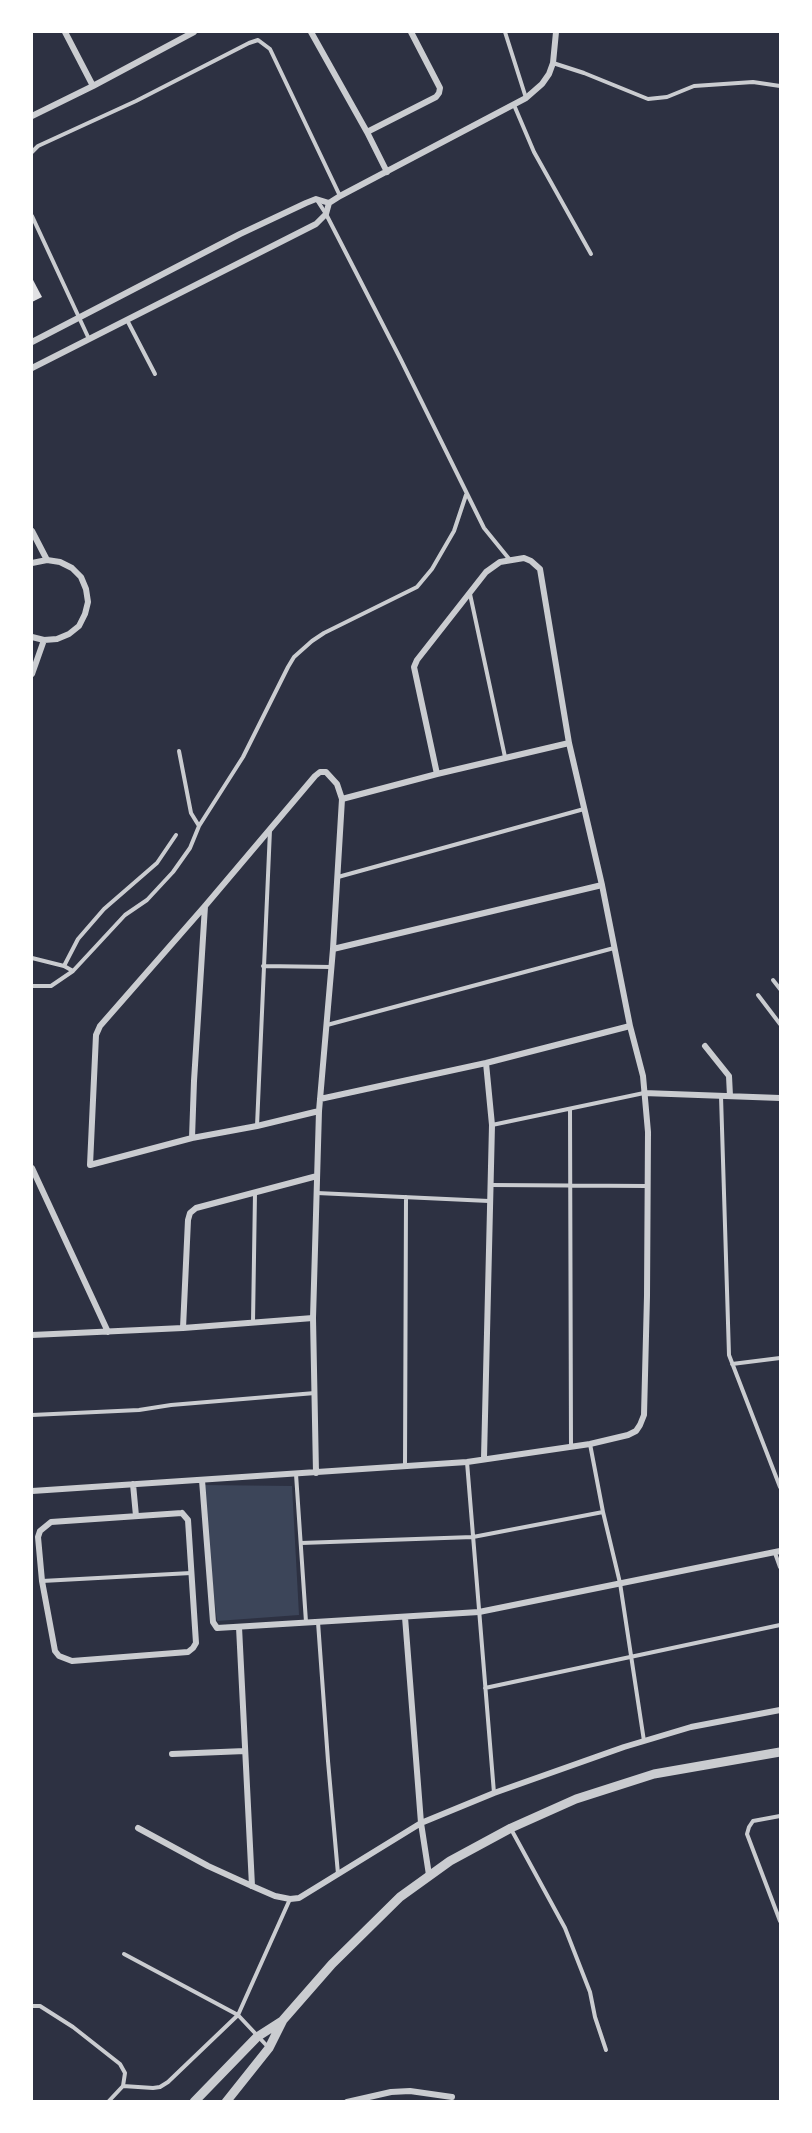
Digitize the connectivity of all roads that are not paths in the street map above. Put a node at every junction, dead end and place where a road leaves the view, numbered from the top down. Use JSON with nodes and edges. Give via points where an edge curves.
{"nodes":[{"id":1,"x":65,"y":32,"type":"edge"},
{"id":2,"x":194,"y":32,"type":"edge"},
{"id":3,"x":311,"y":32,"type":"edge"},
{"id":4,"x":411,"y":32,"type":"edge"},
{"id":5,"x":505,"y":32,"type":"edge"},
{"id":6,"x":556,"y":32,"type":"edge"},
{"id":7,"x":554,"y":63,"type":"junction"},
{"id":8,"x":93,"y":86,"type":"junction"},
{"id":9,"x":780,"y":86,"type":"edge"},
{"id":10,"x":526,"y":98,"type":"junction"},
{"id":11,"x":514,"y":105,"type":"junction"},
{"id":12,"x":32,"y":116,"type":"edge"},
{"id":13,"x":367,"y":132,"type":"junction"},
{"id":14,"x":32,"y":152,"type":"edge"},
{"id":15,"x":387,"y":172,"type":"junction"},
{"id":16,"x":340,"y":196,"type":"junction"},
{"id":17,"x":316,"y":199,"type":"junction"},
{"id":18,"x":329,"y":202,"type":"junction"},
{"id":19,"x":326,"y":214,"type":"junction"},
{"id":20,"x":32,"y":216,"type":"edge"},
{"id":21,"x":591,"y":254,"type":"dead end"},
{"id":22,"x":78,"y":318,"type":"junction"},
{"id":23,"x":127,"y":320,"type":"junction"},
{"id":24,"x":88,"y":339,"type":"junction"},
{"id":25,"x":32,"y":342,"type":"edge"},
{"id":26,"x":32,"y":368,"type":"edge"},
{"id":27,"x":155,"y":374,"type":"dead end"},
{"id":28,"x":466,"y":495,"type":"junction"},
{"id":29,"x":32,"y":531,"type":"edge"},
{"id":30,"x":47,"y":560,"type":"junction"},
{"id":31,"x":510,"y":560,"type":"junction"},
{"id":32,"x":32,"y":563,"type":"edge"},
{"id":33,"x":470,"y":593,"type":"junction"},
{"id":34,"x":32,"y":637,"type":"edge"},
{"id":35,"x":44,"y":640,"type":"junction"},
{"id":36,"x":32,"y":674,"type":"edge"},
{"id":37,"x":569,"y":742,"type":"junction"},
{"id":38,"x":179,"y":751,"type":"dead end"},
{"id":39,"x":505,"y":758,"type":"junction"},
{"id":40,"x":437,"y":774,"type":"junction"},
{"id":41,"x":342,"y":799,"type":"junction"},
{"id":42,"x":584,"y":808,"type":"junction"},
{"id":43,"x":199,"y":826,"type":"junction"},
{"id":44,"x":270,"y":829,"type":"junction"},
{"id":45,"x":176,"y":836,"type":"dead end"},
{"id":46,"x":338,"y":877,"type":"junction"},
{"id":47,"x":602,"y":885,"type":"junction"},
{"id":48,"x":205,"y":906,"type":"junction"},
{"id":49,"x":615,"y":947,"type":"junction"},
{"id":50,"x":333,"y":949,"type":"junction"},
{"id":51,"x":32,"y":958,"type":"edge"},
{"id":52,"x":64,"y":966,"type":"junction"},
{"id":53,"x":263,"y":966,"type":"junction"},
{"id":54,"x":332,"y":967,"type":"junction"},
{"id":55,"x":73,"y":971,"type":"junction"},
{"id":56,"x":773,"y":980,"type":"dead end"},
{"id":57,"x":32,"y":986,"type":"edge"},
{"id":58,"x":780,"y":989,"type":"edge"},
{"id":59,"x":758,"y":995,"type":"dead end"},
{"id":60,"x":780,"y":1024,"type":"edge"},
{"id":61,"x":327,"y":1025,"type":"junction"},
{"id":62,"x":630,"y":1026,"type":"junction"},
{"id":63,"x":705,"y":1046,"type":"dead end"},
{"id":64,"x":486,"y":1063,"type":"junction"},
{"id":65,"x":644,"y":1093,"type":"junction"},
{"id":66,"x":721,"y":1095,"type":"junction"},
{"id":67,"x":730,"y":1096,"type":"junction"},
{"id":68,"x":780,"y":1098,"type":"edge"},
{"id":69,"x":320,"y":1099,"type":"junction"},
{"id":70,"x":570,"y":1109,"type":"junction"},
{"id":71,"x":319,"y":1111,"type":"junction"},
{"id":72,"x":492,"y":1125,"type":"junction"},
{"id":73,"x":257,"y":1126,"type":"junction"},
{"id":74,"x":192,"y":1138,"type":"junction"},
{"id":75,"x":32,"y":1168,"type":"edge"},
{"id":76,"x":317,"y":1176,"type":"junction"},
{"id":77,"x":491,"y":1185,"type":"junction"},
{"id":78,"x":571,"y":1185,"type":"junction"},
{"id":79,"x":647,"y":1186,"type":"junction"},
{"id":80,"x":255,"y":1192,"type":"junction"},
{"id":81,"x":317,"y":1193,"type":"junction"},
{"id":82,"x":406,"y":1197,"type":"junction"},
{"id":83,"x":489,"y":1201,"type":"junction"},
{"id":84,"x":313,"y":1317,"type":"junction"},
{"id":85,"x":253,"y":1322,"type":"junction"},
{"id":86,"x":183,"y":1328,"type":"junction"},
{"id":87,"x":108,"y":1332,"type":"junction"},
{"id":88,"x":32,"y":1335,"type":"edge"},
{"id":89,"x":780,"y":1358,"type":"edge"},
{"id":90,"x":732,"y":1365,"type":"junction"},
{"id":91,"x":315,"y":1393,"type":"junction"},
{"id":92,"x":32,"y":1415,"type":"edge"},
{"id":93,"x":590,"y":1444,"type":"junction"},
{"id":94,"x":571,"y":1447,"type":"junction"},
{"id":95,"x":484,"y":1458,"type":"junction"},
{"id":96,"x":467,"y":1462,"type":"junction"},
{"id":97,"x":405,"y":1467,"type":"junction"},
{"id":98,"x":316,"y":1473,"type":"junction"},
{"id":99,"x":296,"y":1474,"type":"junction"},
{"id":100,"x":202,"y":1480,"type":"junction"},
{"id":101,"x":133,"y":1484,"type":"junction"},
{"id":102,"x":780,"y":1487,"type":"edge"},
{"id":103,"x":32,"y":1491,"type":"edge"},
{"id":104,"x":603,"y":1512,"type":"junction"},
{"id":105,"x":136,"y":1516,"type":"junction"},
{"id":106,"x":473,"y":1537,"type":"junction"},
{"id":107,"x":301,"y":1543,"type":"junction"},
{"id":108,"x":778,"y":1551,"type":"edge"},
{"id":109,"x":780,"y":1567,"type":"edge"},
{"id":110,"x":191,"y":1573,"type":"junction"},
{"id":111,"x":42,"y":1581,"type":"junction"},
{"id":112,"x":620,"y":1583,"type":"junction"},
{"id":113,"x":479,"y":1612,"type":"junction"},
{"id":114,"x":405,"y":1617,"type":"junction"},
{"id":115,"x":318,"y":1622,"type":"junction"},
{"id":116,"x":306,"y":1623,"type":"junction"},
{"id":117,"x":780,"y":1625,"type":"edge"},
{"id":118,"x":239,"y":1627,"type":"junction"},
{"id":119,"x":631,"y":1657,"type":"junction"},
{"id":120,"x":485,"y":1688,"type":"junction"},
{"id":121,"x":780,"y":1710,"type":"edge"},
{"id":122,"x":644,"y":1741,"type":"junction"},
{"id":123,"x":245,"y":1751,"type":"junction"},
{"id":124,"x":780,"y":1752,"type":"edge"},
{"id":125,"x":172,"y":1754,"type":"dead end"},
{"id":126,"x":494,"y":1792,"type":"junction"},
{"id":127,"x":780,"y":1815,"type":"edge"},
{"id":128,"x":421,"y":1823,"type":"junction"},
{"id":129,"x":138,"y":1828,"type":"dead end"},
{"id":130,"x":511,"y":1828,"type":"junction"},
{"id":131,"x":338,"y":1874,"type":"junction"},
{"id":132,"x":429,"y":1875,"type":"junction"},
{"id":133,"x":252,"y":1886,"type":"junction"},
{"id":134,"x":290,"y":1899,"type":"junction"},
{"id":135,"x":780,"y":1921,"type":"edge"},
{"id":136,"x":124,"y":1954,"type":"dead end"},
{"id":137,"x":32,"y":2006,"type":"edge"},
{"id":138,"x":238,"y":2015,"type":"junction"},
{"id":139,"x":284,"y":2020,"type":"junction"},
{"id":140,"x":257,"y":2037,"type":"junction"},
{"id":141,"x":269,"y":2048,"type":"junction"},
{"id":142,"x":606,"y":2050,"type":"dead end"},
{"id":143,"x":123,"y":2085,"type":"junction"},
{"id":144,"x":453,"y":2097,"type":"dead end"},
{"id":145,"x":108,"y":2102,"type":"edge"},
{"id":146,"x":194,"y":2102,"type":"edge"},
{"id":147,"x":226,"y":2102,"type":"edge"},
{"id":148,"x":347,"y":2102,"type":"edge"}],
"edges":[{"from":1,"to":8,"type":"street"},
{"from":2,"to":8,"type":"street"},
{"from":3,"to":13,"type":"street"},
{"from":4,"to":13,"type":"street","via":[[439,93]]},
{"from":5,"to":10,"type":"lane"},
{"from":6,"to":7,"type":"street"},
{"from":7,"to":9,"type":"lane","via":[[648,99],[667,98],[694,86],[753,82]]},
{"from":7,"to":10,"type":"street","via":[[542,84]]},
{"from":8,"to":12,"type":"street"},
{"from":10,"to":11,"type":"street"},
{"from":11,"to":15,"type":"street"},
{"from":11,"to":21,"type":"lane","via":[[534,152]]},
{"from":13,"to":15,"type":"street"},
{"from":14,"to":16,"type":"lane","via":[[258,40],[270,49]]},
{"from":15,"to":16,"type":"street"},
{"from":16,"to":18,"type":"street"},
{"from":17,"to":18,"type":"street"},
{"from":17,"to":19,"type":"lane"},
{"from":17,"to":22,"type":"street"},
{"from":18,"to":19,"type":"street"},
{"from":19,"to":23,"type":"street","via":[[316,224]]},
{"from":19,"to":28,"type":"lane"},
{"from":20,"to":22,"type":"lane"},
{"from":22,"to":24,"type":"lane"},
{"from":22,"to":25,"type":"street"},
{"from":23,"to":24,"type":"street"},
{"from":23,"to":27,"type":"lane"},
{"from":24,"to":26,"type":"street"},
{"from":28,"to":31,"type":"lane","via":[[484,528]]},
{"from":28,"to":43,"type":"lane","via":[[454,531],[417,587],[324,633],[294,657],[243,758]]},
{"from":29,"to":30,"type":"street"},
{"from":30,"to":32,"type":"street"},
{"from":30,"to":35,"type":"street","via":[[60,562],[76,573],[86,589],[88,602],[79,626],[57,639]]},
{"from":31,"to":33,"type":"street","via":[[494,566]]},
{"from":31,"to":37,"type":"street","via":[[524,558],[540,569]]},
{"from":33,"to":39,"type":"lane"},
{"from":33,"to":40,"type":"street","via":[[414,667]]},
{"from":34,"to":35,"type":"street"},
{"from":35,"to":36,"type":"street"},
{"from":37,"to":39,"type":"street"},
{"from":37,"to":42,"type":"street"},
{"from":38,"to":43,"type":"lane","via":[[191,813]]},
{"from":39,"to":40,"type":"street"},
{"from":40,"to":41,"type":"street"},
{"from":41,"to":44,"type":"street","via":[[337,784],[326,772],[320,772]]},
{"from":41,"to":46,"type":"street"},
{"from":42,"to":46,"type":"lane"},
{"from":42,"to":47,"type":"street"},
{"from":43,"to":55,"type":"lane","via":[[173,872],[147,900],[125,915]]},
{"from":44,"to":48,"type":"street"},
{"from":44,"to":53,"type":"lane"},
{"from":45,"to":52,"type":"lane","via":[[157,863],[104,909],[78,939]]},
{"from":46,"to":50,"type":"street"},
{"from":47,"to":49,"type":"street"},
{"from":47,"to":50,"type":"street"},
{"from":48,"to":74,"type":"street"},
{"from":48,"to":74,"type":"street","via":[[96,1035],[90,1166]]},
{"from":49,"to":61,"type":"lane"},
{"from":49,"to":62,"type":"street"},
{"from":50,"to":54,"type":"street"},
{"from":51,"to":52,"type":"lane"},
{"from":52,"to":55,"type":"lane"},
{"from":53,"to":54,"type":"lane"},
{"from":53,"to":73,"type":"lane"},
{"from":54,"to":61,"type":"street"},
{"from":55,"to":57,"type":"lane","via":[[51,986]]},
{"from":56,"to":58,"type":"lane"},
{"from":59,"to":60,"type":"lane"},
{"from":61,"to":69,"type":"street"},
{"from":62,"to":64,"type":"street"},
{"from":62,"to":65,"type":"street"},
{"from":63,"to":67,"type":"street","via":[[729,1076]]},
{"from":64,"to":69,"type":"street"},
{"from":64,"to":72,"type":"street"},
{"from":65,"to":66,"type":"street"},
{"from":65,"to":70,"type":"lane"},
{"from":65,"to":79,"type":"street"},
{"from":66,"to":67,"type":"street"},
{"from":66,"to":90,"type":"lane"},
{"from":67,"to":68,"type":"street"},
{"from":69,"to":71,"type":"street"},
{"from":70,"to":72,"type":"lane"},
{"from":70,"to":78,"type":"lane"},
{"from":71,"to":73,"type":"street"},
{"from":71,"to":76,"type":"street"},
{"from":72,"to":77,"type":"street"},
{"from":73,"to":74,"type":"street"},
{"from":75,"to":87,"type":"street"},
{"from":76,"to":80,"type":"street"},
{"from":76,"to":81,"type":"street"},
{"from":77,"to":78,"type":"lane"},
{"from":77,"to":83,"type":"street"},
{"from":78,"to":79,"type":"lane"},
{"from":78,"to":94,"type":"lane"},
{"from":79,"to":93,"type":"street","via":[[644,1414],[636,1431]]},
{"from":80,"to":85,"type":"lane"},
{"from":80,"to":86,"type":"street","via":[[190,1213]]},
{"from":81,"to":82,"type":"lane"},
{"from":81,"to":84,"type":"street"},
{"from":82,"to":83,"type":"lane"},
{"from":82,"to":97,"type":"lane"},
{"from":83,"to":95,"type":"street"},
{"from":84,"to":85,"type":"street"},
{"from":84,"to":91,"type":"street"},
{"from":85,"to":86,"type":"street"},
{"from":86,"to":87,"type":"street"},
{"from":87,"to":88,"type":"street"},
{"from":89,"to":90,"type":"lane"},
{"from":90,"to":102,"type":"lane"},
{"from":91,"to":92,"type":"lane","via":[[139,1410]]},
{"from":91,"to":98,"type":"street"},
{"from":93,"to":94,"type":"street"},
{"from":93,"to":104,"type":"lane"},
{"from":94,"to":95,"type":"street"},
{"from":95,"to":96,"type":"street"},
{"from":96,"to":97,"type":"street"},
{"from":96,"to":106,"type":"lane"},
{"from":97,"to":98,"type":"street"},
{"from":98,"to":99,"type":"street"},
{"from":99,"to":100,"type":"street"},
{"from":99,"to":107,"type":"lane"},
{"from":100,"to":101,"type":"street"},
{"from":100,"to":118,"type":"street","via":[[213,1622],[218,1628]]},
{"from":101,"to":103,"type":"street"},
{"from":101,"to":105,"type":"street"},
{"from":104,"to":106,"type":"lane"},
{"from":104,"to":112,"type":"lane"},
{"from":105,"to":110,"type":"street","via":[[186,1516]]},
{"from":105,"to":111,"type":"street","via":[[46,1525],[38,1537]]},
{"from":106,"to":107,"type":"lane"},
{"from":106,"to":113,"type":"lane"},
{"from":107,"to":116,"type":"lane"},
{"from":108,"to":109,"type":"lane"},
{"from":108,"to":112,"type":"street"},
{"from":110,"to":111,"type":"lane"},
{"from":110,"to":111,"type":"street","via":[[194,1648],[188,1652],[72,1661],[54,1651]]},
{"from":112,"to":113,"type":"street"},
{"from":112,"to":119,"type":"lane"},
{"from":113,"to":114,"type":"street"},
{"from":113,"to":120,"type":"lane"},
{"from":114,"to":115,"type":"street"},
{"from":114,"to":128,"type":"street"},
{"from":115,"to":116,"type":"street"},
{"from":115,"to":131,"type":"lane"},
{"from":116,"to":118,"type":"street"},
{"from":117,"to":119,"type":"lane"},
{"from":118,"to":123,"type":"street"},
{"from":119,"to":120,"type":"lane"},
{"from":119,"to":122,"type":"lane"},
{"from":120,"to":126,"type":"lane"},
{"from":121,"to":122,"type":"street","via":[[691,1727]]},
{"from":122,"to":126,"type":"street"},
{"from":123,"to":125,"type":"street"},
{"from":123,"to":133,"type":"street"},
{"from":124,"to":130,"type":"street","via":[[654,1774],[576,1799]]},
{"from":126,"to":128,"type":"street"},
{"from":127,"to":135,"type":"lane","via":[[753,1821],[747,1834]]},
{"from":128,"to":131,"type":"street"},
{"from":128,"to":132,"type":"street"},
{"from":129,"to":133,"type":"street"},
{"from":130,"to":132,"type":"street"},
{"from":130,"to":142,"type":"lane","via":[[565,1928],[590,1992]]},
{"from":131,"to":134,"type":"street","via":[[299,1898]]},
{"from":132,"to":139,"type":"street","via":[[400,1897],[332,1964]]},
{"from":133,"to":134,"type":"street"},
{"from":134,"to":138,"type":"lane"},
{"from":136,"to":138,"type":"lane"},
{"from":137,"to":143,"type":"lane","via":[[40,2006],[73,2027],[120,2064],[125,2073]]},
{"from":138,"to":140,"type":"lane"},
{"from":138,"to":143,"type":"lane","via":[[160,2087]]},
{"from":139,"to":140,"type":"street"},
{"from":139,"to":141,"type":"street"},
{"from":140,"to":141,"type":"lane"},
{"from":140,"to":146,"type":"street"},
{"from":141,"to":147,"type":"street"},
{"from":143,"to":145,"type":"lane"},
{"from":144,"to":148,"type":"street","via":[[410,2091]]}]}
